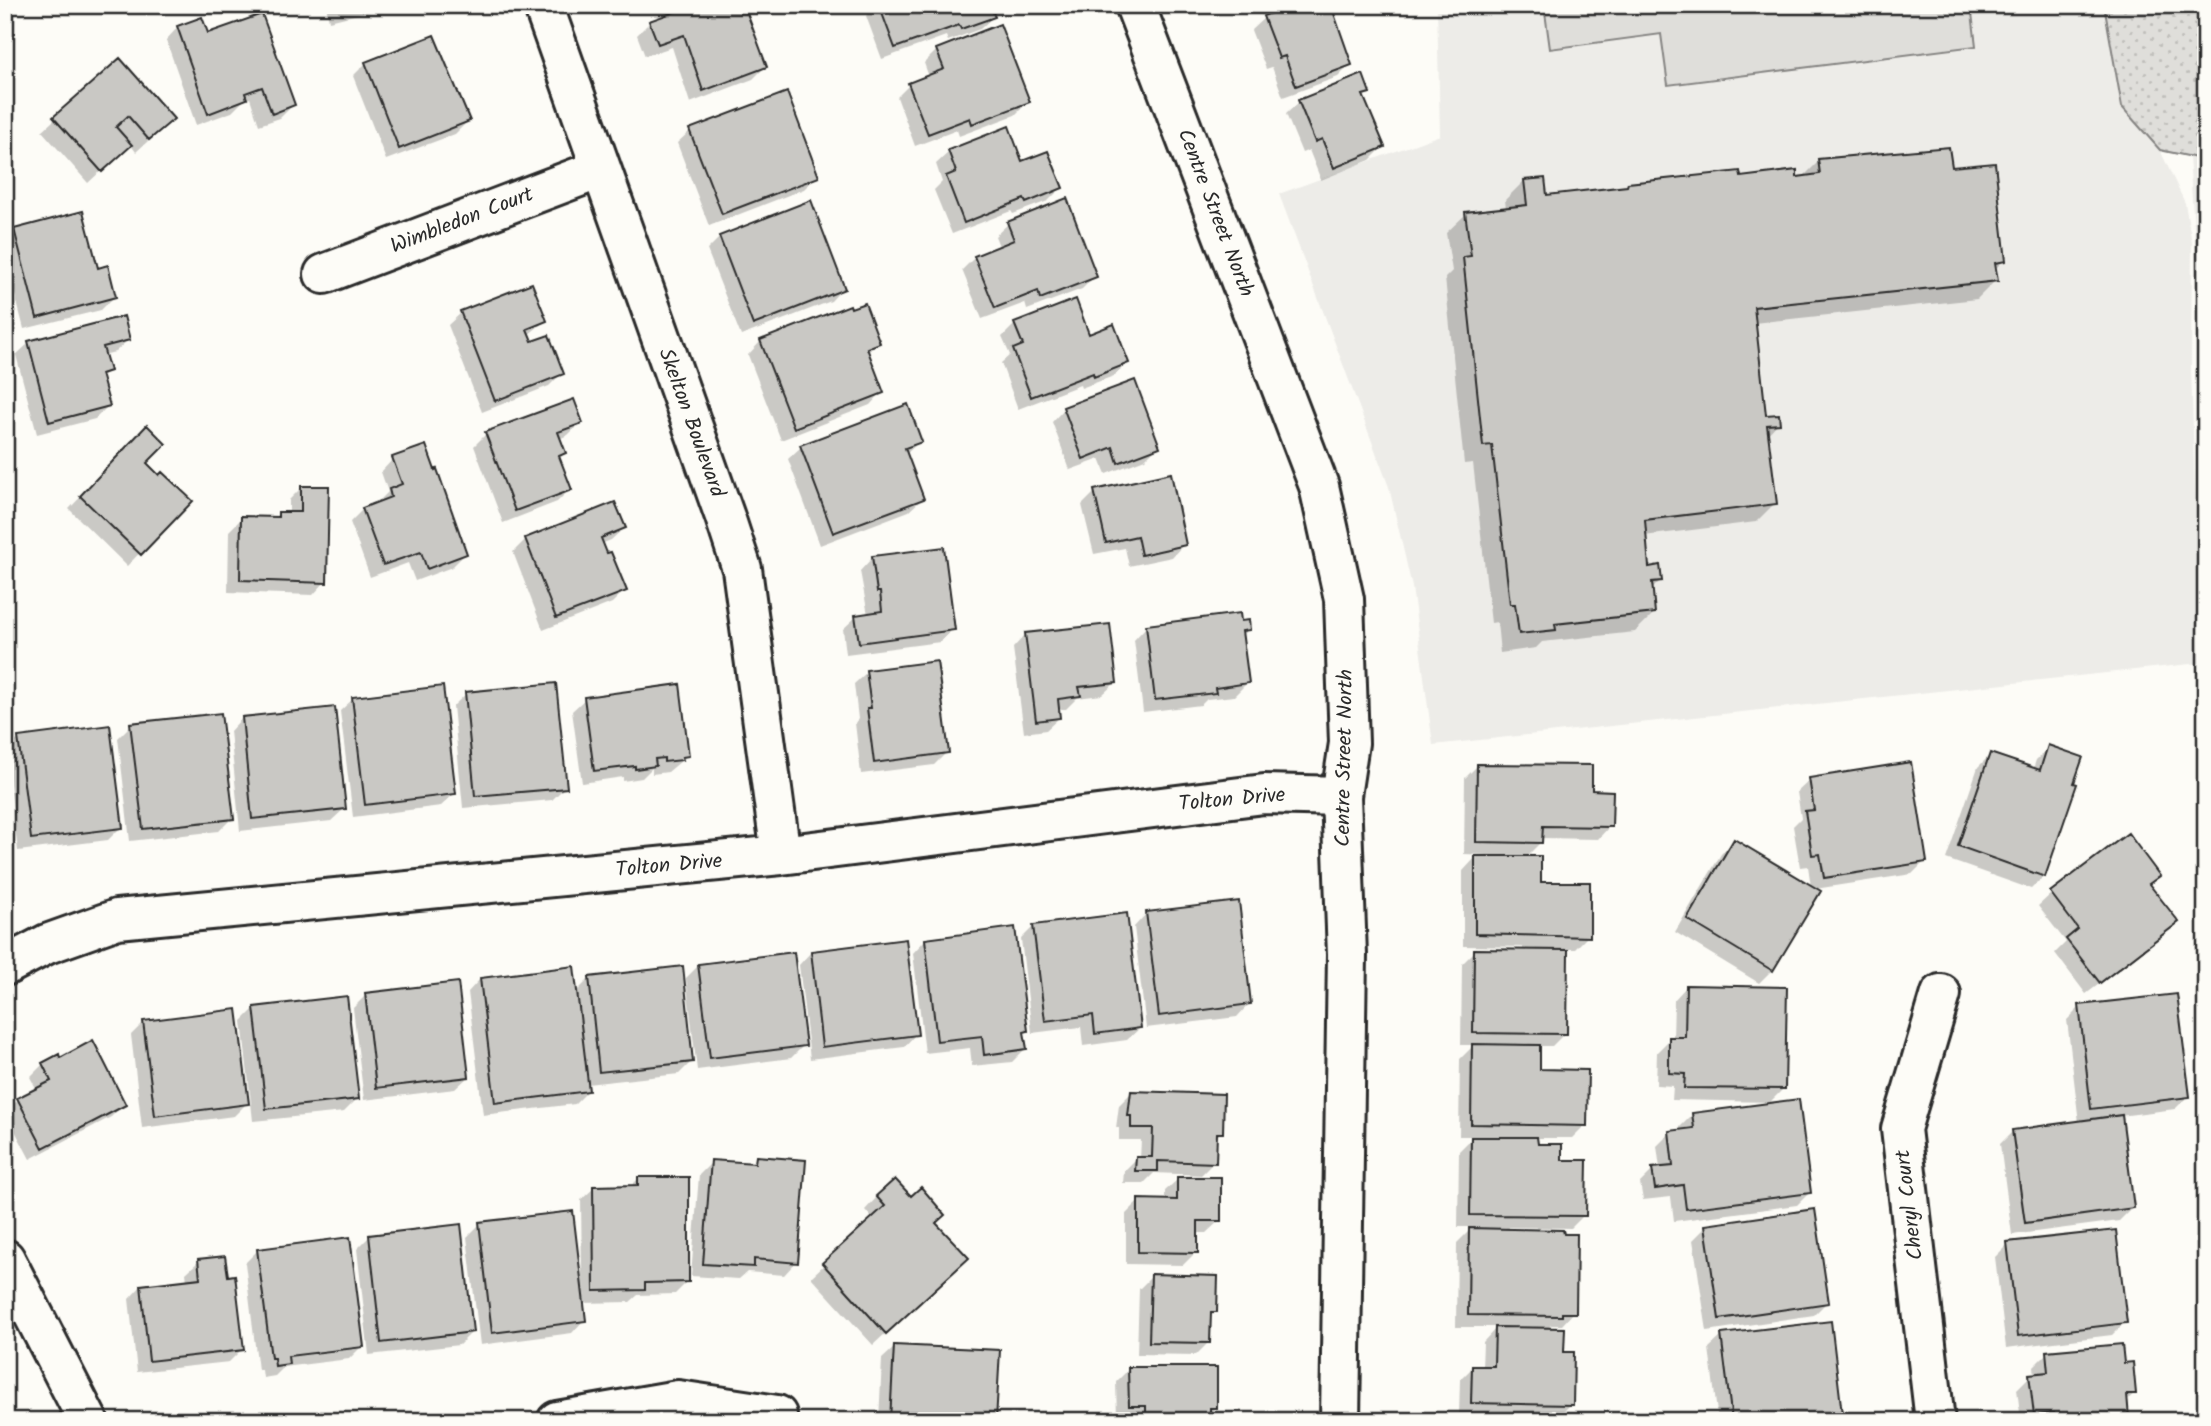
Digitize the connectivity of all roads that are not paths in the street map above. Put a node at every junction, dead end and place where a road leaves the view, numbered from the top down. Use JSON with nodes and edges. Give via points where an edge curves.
{"nodes":[{"id":1,"x":543,"y":5,"type":"edge"},
{"id":2,"x":1135,"y":5,"type":"edge"},
{"id":3,"x":600,"y":169,"type":"junction"},
{"id":4,"x":324,"y":274,"type":"dead end"},
{"id":5,"x":1341,"y":796,"type":"junction"},
{"id":6,"x":781,"y":855,"type":"junction"},
{"id":7,"x":5,"y":966,"type":"edge"},
{"id":8,"x":1941,"y":994,"type":"dead end"},
{"id":9,"x":5,"y":1259,"type":"edge"},
{"id":10,"x":777,"y":1415,"type":"dead end"},
{"id":11,"x":88,"y":1421,"type":"edge"},
{"id":12,"x":557,"y":1421,"type":"edge"},
{"id":13,"x":1340,"y":1421,"type":"edge"},
{"id":14,"x":1935,"y":1421,"type":"edge"}],
"edges":[{"from":1,"to":3,"type":"street","name":"Skelton Boulevard"},
{"from":2,"to":5,"type":"street","name":"Centre Street North","via":[[1320,486],[1344,600],[1349,743]]},
{"from":3,"to":4,"type":"street","name":"Wimbledon Court"},
{"from":3,"to":6,"type":"street","name":"Skelton Boulevard","via":[[742,569]]},
{"from":5,"to":6,"type":"street","name":"Tolton Drive","via":[[1264,794]]},
{"from":5,"to":13,"type":"street","name":"Centre Street North","via":[[1347,955]]},
{"from":6,"to":7,"type":"street","name":"Tolton Drive","via":[[117,919],[47,944]]},
{"from":8,"to":14,"type":"street","name":"Cheryl Court","via":[[1901,1129]]},
{"from":9,"to":11,"type":"street"},
{"from":10,"to":12,"type":"street","via":[[678,1400]]}]}
